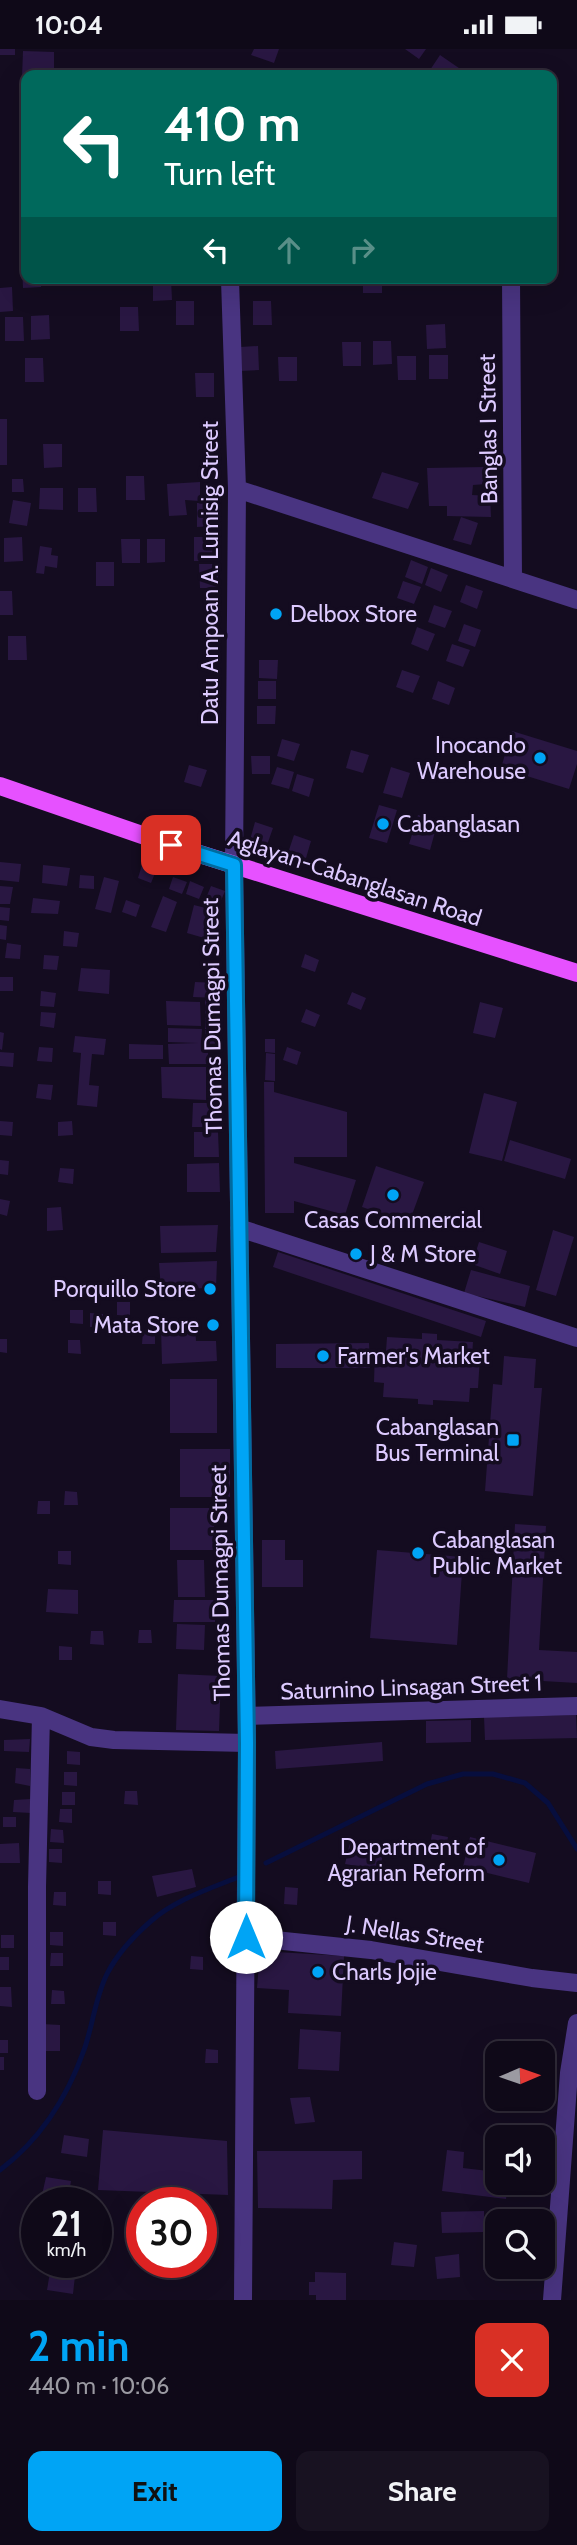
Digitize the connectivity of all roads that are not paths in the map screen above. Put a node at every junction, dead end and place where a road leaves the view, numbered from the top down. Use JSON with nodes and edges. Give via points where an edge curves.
{"nodes":[{"id":1,"x":230,"y":284,"type":"edge"},
{"id":2,"x":511,"y":284,"type":"edge"},
{"id":3,"x":237,"y":489,"type":"junction"},
{"id":4,"x":513,"y":579,"type":"junction"},
{"id":5,"x":577,"y":600,"type":"edge"},
{"id":6,"x":0,"y":786,"type":"edge"},
{"id":7,"x":234,"y":865,"type":"junction"},
{"id":8,"x":577,"y":973,"type":"edge"},
{"id":9,"x":239,"y":1228,"type":"junction"},
{"id":10,"x":577,"y":1338,"type":"edge"},
{"id":11,"x":577,"y":1706,"type":"edge"},
{"id":12,"x":0,"y":1709,"type":"edge"},
{"id":13,"x":41,"y":1716,"type":"junction"},
{"id":14,"x":247,"y":1716,"type":"junction"},
{"id":15,"x":247,"y":1743,"type":"junction"},
{"id":16,"x":246,"y":1937,"type":"junction"},
{"id":17,"x":577,"y":1983,"type":"edge"},
{"id":18,"x":577,"y":2023,"type":"edge"},
{"id":19,"x":37,"y":2091,"type":"dead end"},
{"id":20,"x":243,"y":2300,"type":"edge"},
{"id":21,"x":552,"y":2300,"type":"edge"}],
"edges":[{"from":1,"to":3,"type":"street","name":"Datu Ampoan A. Lumisig Street"},
{"from":2,"to":4,"type":"street","name":"Banglas I Street"},
{"from":3,"to":4,"type":"street"},
{"from":3,"to":7,"type":"street","name":"Datu Ampoan A. Lumisig Street"},
{"from":4,"to":5,"type":"street"},
{"from":6,"to":7,"type":"main road","name":"Aglayan-Cabanglasan Road"},
{"from":7,"to":8,"type":"main road","name":"Aglayan-Cabanglasan Road"},
{"from":7,"to":9,"type":"street","name":"Thomas Dumagpi Street"},
{"from":9,"to":10,"type":"street"},
{"from":9,"to":14,"type":"street","name":"Thomas Dumagpi Street"},
{"from":11,"to":14,"type":"street","name":"Saturnino Linsagan Street 1"},
{"from":12,"to":13,"type":"street"},
{"from":13,"to":15,"type":"street","via":[[91,1737]]},
{"from":13,"to":19,"type":"street"},
{"from":14,"to":15,"type":"street","name":"Thomas Dumagpi Street"},
{"from":15,"to":16,"type":"street","name":"Thomas Dumagpi Street"},
{"from":16,"to":17,"type":"street","name":"J. Nellas Street","via":[[371,1949]]},
{"from":16,"to":20,"type":"street","name":"Thomas Dumagpi Street"},
{"from":18,"to":21,"type":"street"}]}
